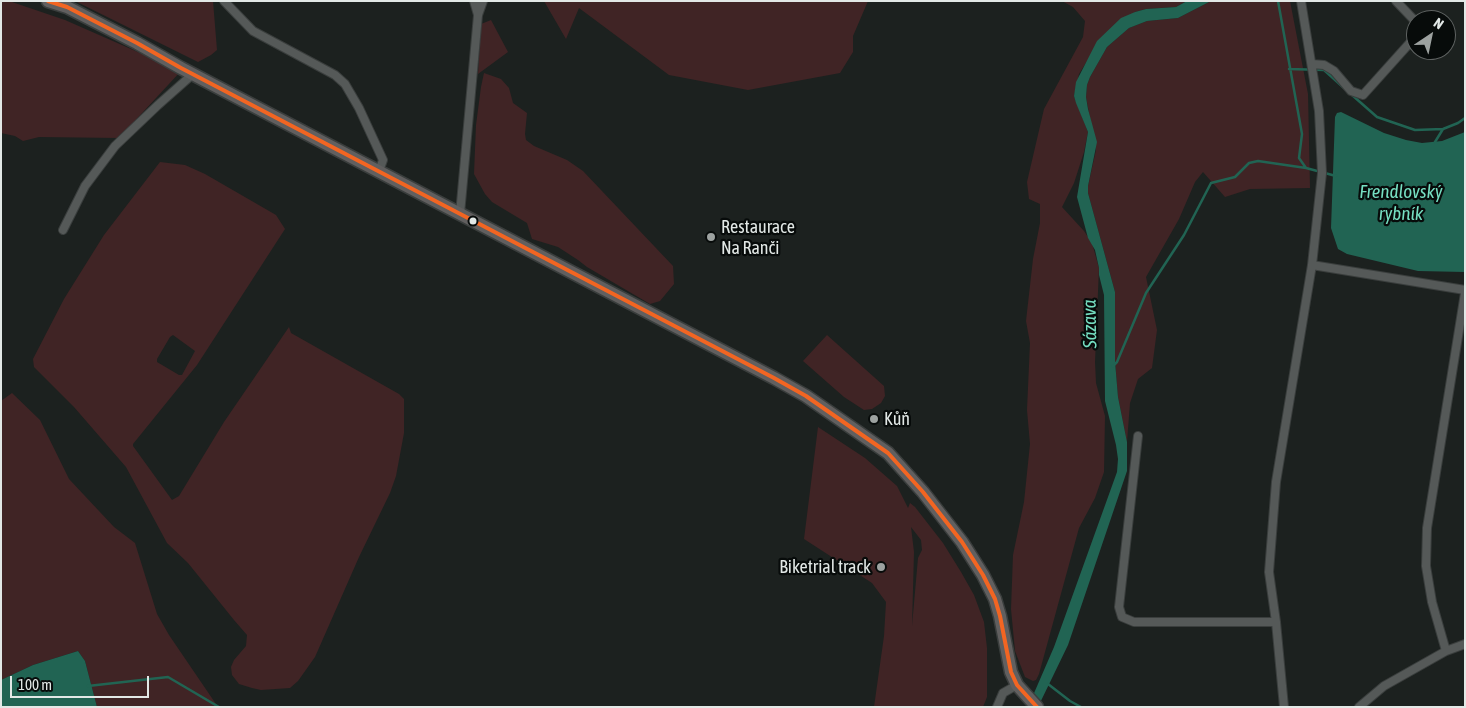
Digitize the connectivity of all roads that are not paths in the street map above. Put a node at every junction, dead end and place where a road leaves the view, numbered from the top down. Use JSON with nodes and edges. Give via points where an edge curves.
{"nodes":[{"id":1,"x":48,"y":1,"type":"edge"},
{"id":2,"x":224,"y":1,"type":"edge"},
{"id":3,"x":474,"y":1,"type":"edge"},
{"id":4,"x":483,"y":1,"type":"edge"},
{"id":5,"x":1301,"y":1,"type":"edge"},
{"id":6,"x":1396,"y":1,"type":"edge"},
{"id":7,"x":1406,"y":12,"type":"edge"},
{"id":8,"x":478,"y":15,"type":"junction"},
{"id":9,"x":1406,"y":47,"type":"edge"},
{"id":10,"x":1312,"y":64,"type":"junction"},
{"id":11,"x":194,"y":74,"type":"junction"},
{"id":12,"x":379,"y":171,"type":"junction"},
{"id":13,"x":460,"y":214,"type":"junction"},
{"id":14,"x":63,"y":230,"type":"dead end"},
{"id":15,"x":1312,"y":265,"type":"junction"},
{"id":16,"x":1465,"y":291,"type":"edge"},
{"id":17,"x":1138,"y":436,"type":"dead end"},
{"id":18,"x":1276,"y":622,"type":"junction"},
{"id":19,"x":1465,"y":644,"type":"edge"},
{"id":20,"x":1446,"y":651,"type":"junction"},
{"id":21,"x":1017,"y":684,"type":"junction"},
{"id":22,"x":997,"y":707,"type":"edge"},
{"id":23,"x":1037,"y":707,"type":"edge"},
{"id":24,"x":1284,"y":707,"type":"edge"},
{"id":25,"x":1359,"y":707,"type":"edge"}],
"edges":[{"from":1,"to":11,"type":"main road","via":[[67,7]]},
{"from":2,"to":12,"type":"street","via":[[253,31],[335,75],[345,84],[360,108],[383,160]]},
{"from":3,"to":8,"type":"street"},
{"from":4,"to":8,"type":"street"},
{"from":5,"to":10,"type":"street"},
{"from":6,"to":7,"type":"street"},
{"from":8,"to":13,"type":"street"},
{"from":9,"to":10,"type":"street","via":[[1363,94],[1350,91],[1334,71]]},
{"from":10,"to":15,"type":"street","via":[[1319,112],[1322,173]]},
{"from":11,"to":12,"type":"main road"},
{"from":11,"to":14,"type":"street","via":[[115,146],[85,186]]},
{"from":12,"to":13,"type":"main road"},
{"from":13,"to":21,"type":"main road","via":[[774,378],[806,396],[888,453],[962,542],[983,575],[1000,616],[1011,672]]},
{"from":15,"to":16,"type":"street"},
{"from":15,"to":18,"type":"street","via":[[1276,482],[1268,572]]},
{"from":16,"to":20,"type":"street","via":[[1427,528],[1426,566]]},
{"from":17,"to":18,"type":"street","via":[[1120,608],[1122,617],[1134,622]]},
{"from":18,"to":24,"type":"street"},
{"from":19,"to":20,"type":"street"},
{"from":20,"to":25,"type":"street","via":[[1384,686]]},
{"from":21,"to":22,"type":"street","via":[[1003,693]]},
{"from":21,"to":23,"type":"main road"}]}
